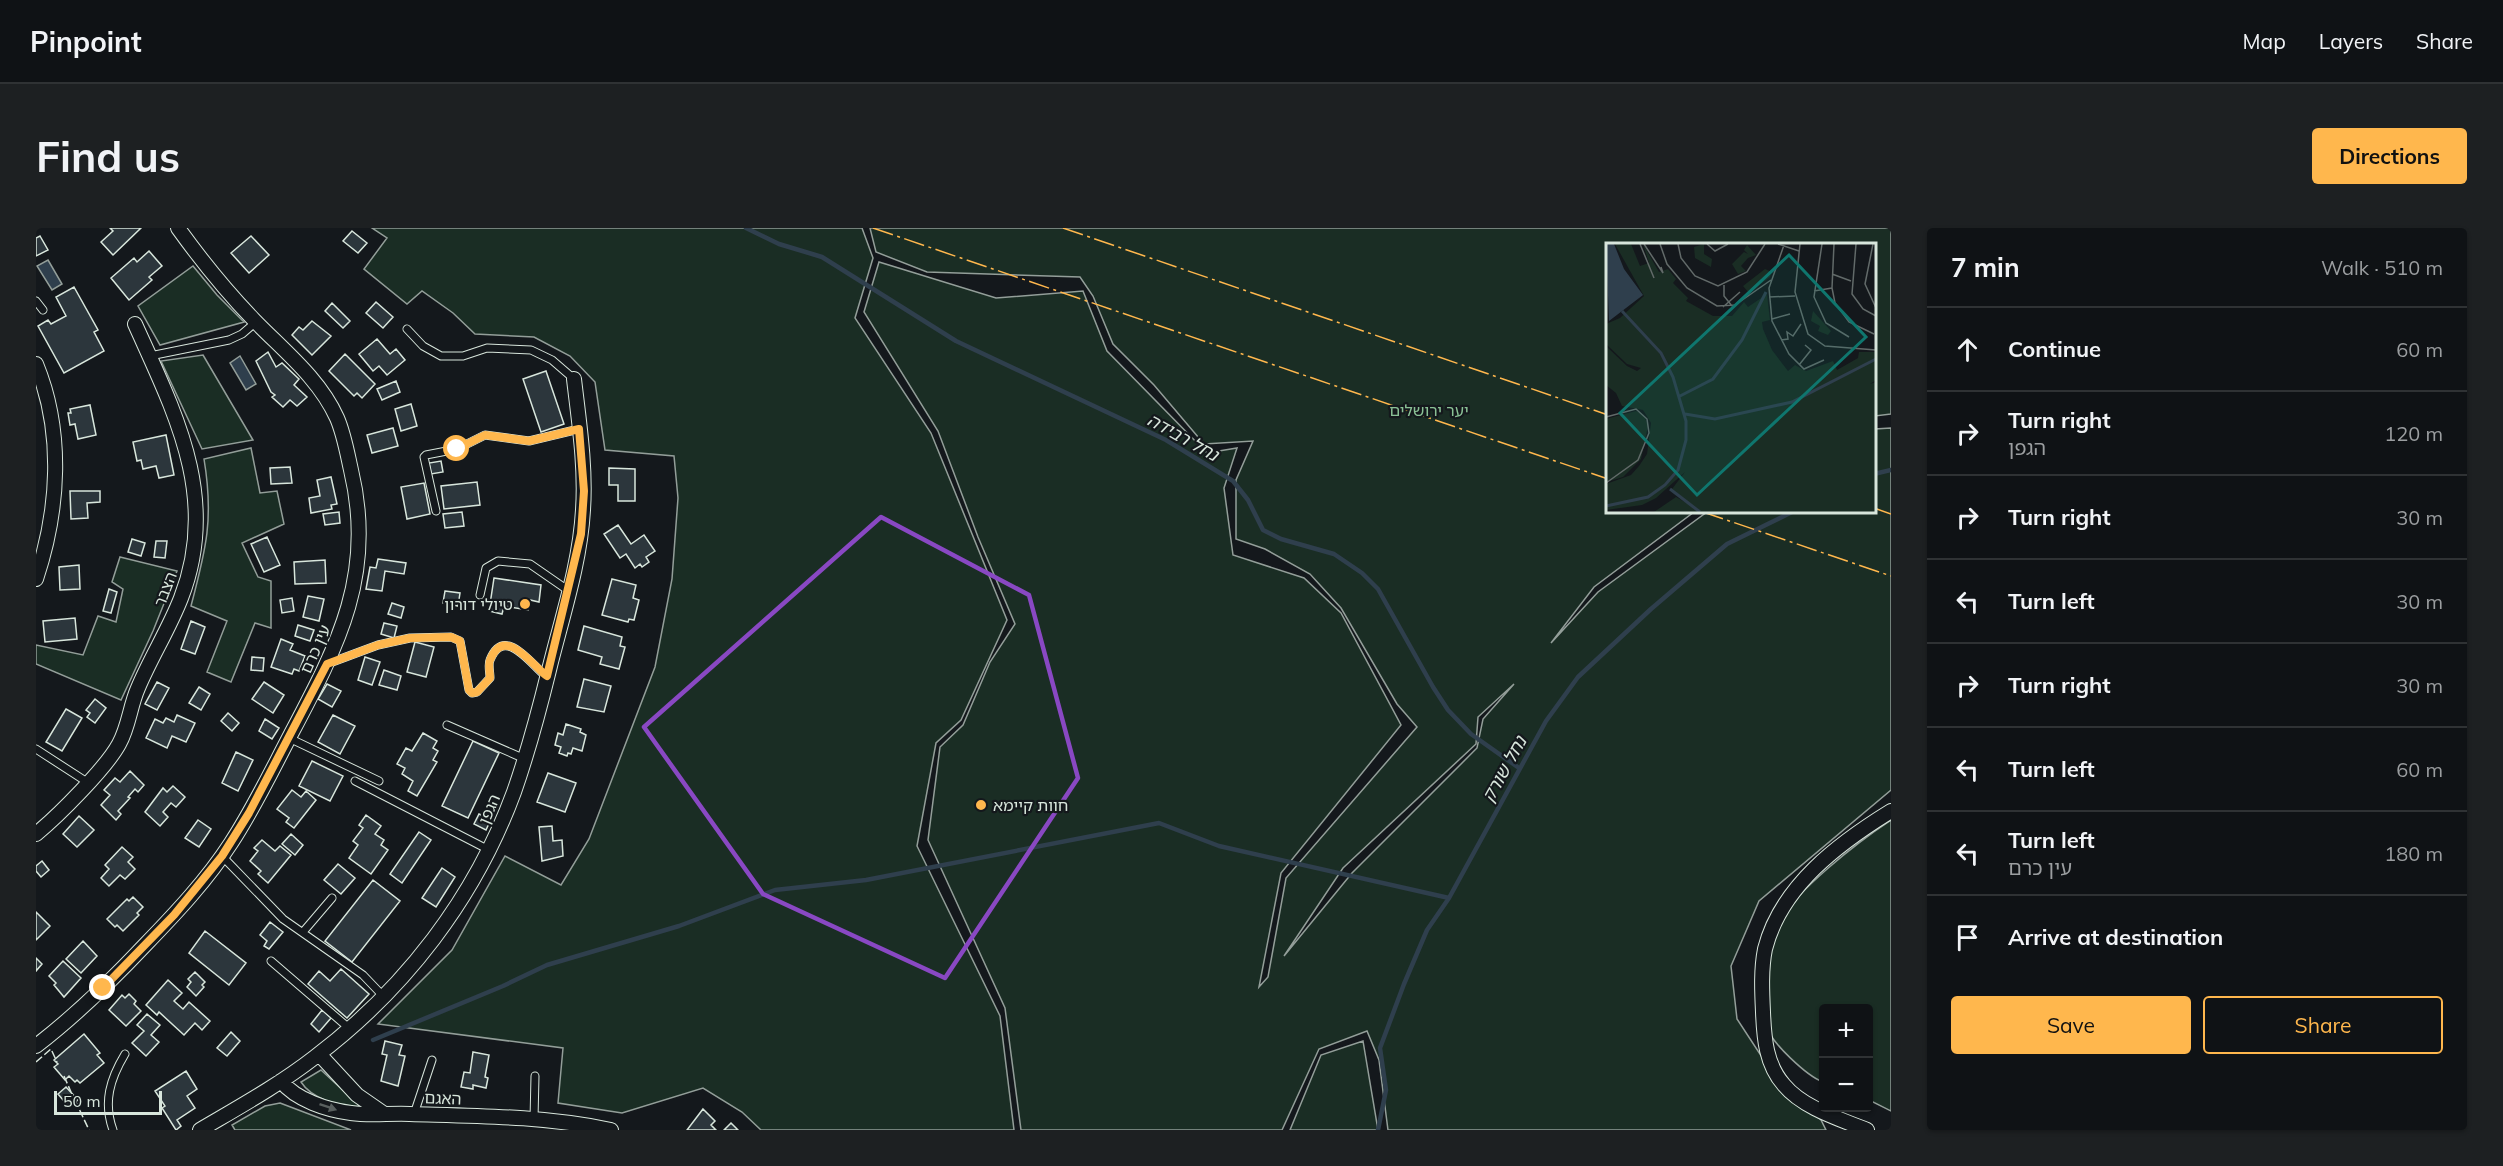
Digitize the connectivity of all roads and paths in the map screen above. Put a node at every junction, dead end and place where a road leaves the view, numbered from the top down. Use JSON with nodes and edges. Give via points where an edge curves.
{"nodes":[{"id":1,"x":178,"y":228,"type":"edge"},
{"id":2,"x":36,"y":301,"type":"edge"},
{"id":3,"x":43,"y":310,"type":"dead end"},
{"id":4,"x":256,"y":322,"type":"junction"},
{"id":5,"x":135,"y":324,"type":"dead end"},
{"id":6,"x":407,"y":329,"type":"dead end"},
{"id":7,"x":150,"y":356,"type":"junction"},
{"id":8,"x":36,"y":364,"type":"edge"},
{"id":9,"x":574,"y":379,"type":"joint"},
{"id":10,"x":579,"y":429,"type":"junction"},
{"id":11,"x":436,"y":511,"type":"dead end"},
{"id":12,"x":36,"y":579,"type":"edge"},
{"id":13,"x":569,"y":591,"type":"junction"},
{"id":14,"x":480,"y":595,"type":"dead end"},
{"id":15,"x":327,"y":664,"type":"junction"},
{"id":16,"x":547,"y":676,"type":"junction"},
{"id":17,"x":447,"y":725,"type":"dead end"},
{"id":18,"x":289,"y":738,"type":"junction"},
{"id":19,"x":36,"y":749,"type":"edge"},
{"id":20,"x":525,"y":759,"type":"junction"},
{"id":21,"x":355,"y":781,"type":"dead end"},
{"id":22,"x":379,"y":781,"type":"dead end"},
{"id":23,"x":87,"y":782,"type":"junction"},
{"id":24,"x":1891,"y":811,"type":"edge"},
{"id":25,"x":36,"y":834,"type":"edge"},
{"id":26,"x":489,"y":850,"type":"junction"},
{"id":27,"x":222,"y":856,"type":"junction"},
{"id":28,"x":332,"y":898,"type":"dead end"},
{"id":29,"x":303,"y":932,"type":"junction"},
{"id":30,"x":271,"y":961,"type":"dead end"},
{"id":31,"x":384,"y":997,"type":"junction"},
{"id":32,"x":350,"y":1029,"type":"junction"},
{"id":33,"x":36,"y":1046,"type":"edge"},
{"id":34,"x":125,"y":1054,"type":"dead end"},
{"id":35,"x":319,"y":1054,"type":"junction"},
{"id":36,"x":432,"y":1060,"type":"dead end"},
{"id":37,"x":535,"y":1076,"type":"dead end"},
{"id":38,"x":281,"y":1081,"type":"junction"},
{"id":39,"x":382,"y":1113,"type":"junction"},
{"id":40,"x":414,"y":1114,"type":"junction"},
{"id":41,"x":534,"y":1119,"type":"junction"},
{"id":42,"x":113,"y":1130,"type":"edge"},
{"id":43,"x":200,"y":1130,"type":"edge"},
{"id":44,"x":611,"y":1130,"type":"edge"},
{"id":45,"x":1868,"y":1130,"type":"edge"}],
"edges":[{"from":1,"to":4,"type":"street","name":"עין כרם"},
{"from":2,"to":3,"type":"lane"},
{"from":4,"to":7,"type":"lane","via":[[229,340]]},
{"from":4,"to":15,"type":"street","name":"עין כרם","via":[[327,399],[344,437],[356,487],[357,568],[343,626]]},
{"from":5,"to":7,"type":"street","name":"הצבר"},
{"from":6,"to":9,"type":"lane","via":[[423,346],[441,356],[463,356],[487,348],[531,350],[552,360]]},
{"from":7,"to":23,"type":"street","name":"הצבר","via":[[189,454],[196,502],[194,548],[181,599],[138,689],[127,727],[108,761]]},
{"from":8,"to":12,"type":"street","via":[[52,415],[55,458],[50,523]]},
{"from":9,"to":10,"type":"street","name":"הגפן"},
{"from":10,"to":11,"type":"lane","via":[[529,441],[485,435],[457,449],[426,455]]},
{"from":10,"to":13,"type":"street","name":"הגפן","via":[[584,509]]},
{"from":13,"to":14,"type":"lane","via":[[530,564],[498,561],[486,568]]},
{"from":13,"to":16,"type":"street","name":"הגפן"},
{"from":15,"to":16,"type":"lane","via":[[403,639],[451,637],[460,641],[472,693],[490,678],[489,662],[505,645],[521,652]]},
{"from":15,"to":18,"type":"street","name":"עין כרם"},
{"from":16,"to":20,"type":"street","name":"הגפן"},
{"from":17,"to":20,"type":"lane"},
{"from":18,"to":22,"type":"lane"},
{"from":18,"to":27,"type":"street","name":"עין כרם"},
{"from":19,"to":23,"type":"lane"},
{"from":20,"to":26,"type":"street","name":"הגפן"},
{"from":21,"to":26,"type":"lane"},
{"from":23,"to":25,"type":"street","name":"הצבר"},
{"from":24,"to":45,"type":"street","via":[[1830,852],[1789,898],[1773,926],[1762,982],[1764,1038],[1770,1064],[1784,1085],[1800,1099]]},
{"from":26,"to":31,"type":"street","name":"הגפן","via":[[448,920]]},
{"from":27,"to":29,"type":"lane","via":[[284,919]]},
{"from":27,"to":33,"type":"street","name":"עין כרם","via":[[194,893],[128,963]]},
{"from":28,"to":29,"type":"lane"},
{"from":29,"to":31,"type":"lane","via":[[363,975]]},
{"from":30,"to":32,"type":"lane"},
{"from":31,"to":32,"type":"street","name":"הגפן"},
{"from":32,"to":35,"type":"street","name":"הגפן"},
{"from":34,"to":42,"type":"lane","via":[[114,1071],[107,1096]]},
{"from":35,"to":38,"type":"street","name":"הגפן"},
{"from":35,"to":39,"type":"street","via":[[357,1095]]},
{"from":36,"to":40,"type":"lane"},
{"from":37,"to":41,"type":"lane"},
{"from":38,"to":39,"type":"street","name":"האגם","one_way":true,"via":[[298,1096],[339,1111]]},
{"from":38,"to":43,"type":"street","name":"הגפן"},
{"from":39,"to":40,"type":"street","name":"האגם"},
{"from":40,"to":41,"type":"street","name":"האגם"},
{"from":41,"to":44,"type":"street","name":"האגם"}]}
